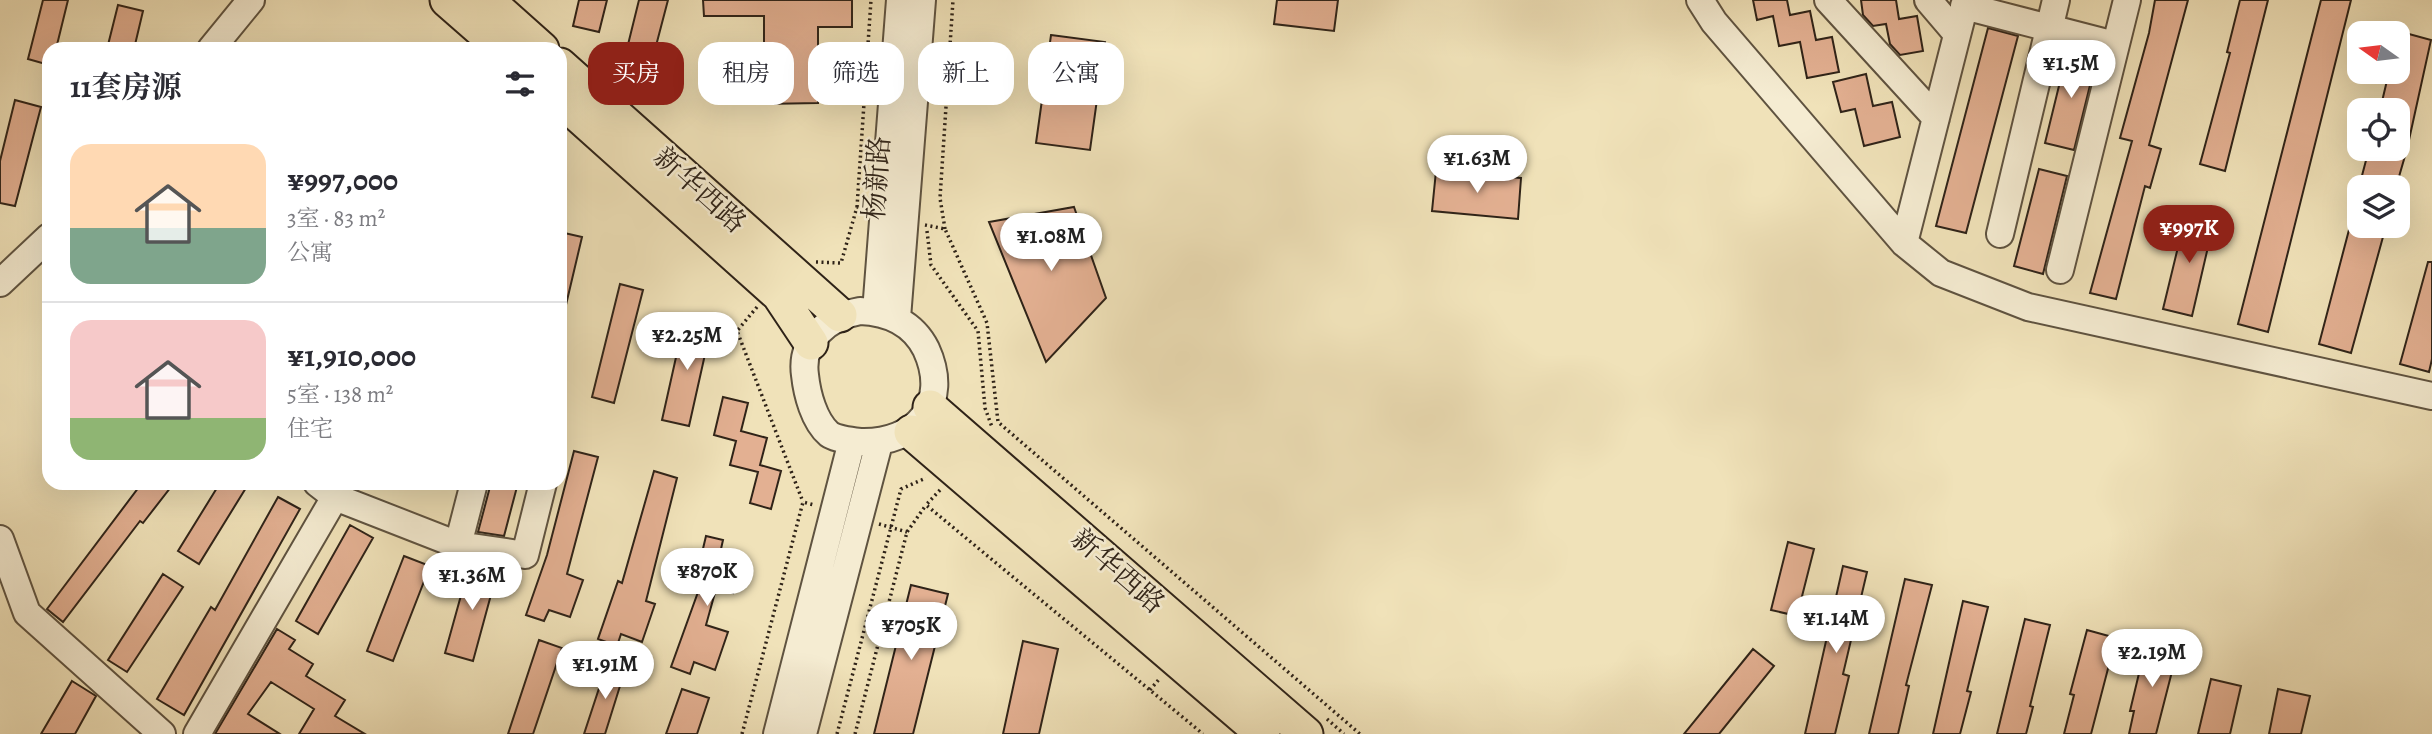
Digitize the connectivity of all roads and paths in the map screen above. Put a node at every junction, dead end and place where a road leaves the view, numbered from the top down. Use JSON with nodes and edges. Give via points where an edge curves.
{"nodes":[{"id":1,"x":251,"y":0,"type":"edge"},
{"id":2,"x":447,"y":0,"type":"edge"},
{"id":3,"x":487,"y":0,"type":"edge"},
{"id":4,"x":871,"y":0,"type":"edge"},
{"id":5,"x":900,"y":0,"type":"edge"},
{"id":6,"x":922,"y":0,"type":"edge"},
{"id":7,"x":953,"y":0,"type":"edge"},
{"id":8,"x":1700,"y":0,"type":"edge"},
{"id":9,"x":1828,"y":0,"type":"edge"},
{"id":10,"x":1928,"y":0,"type":"edge"},
{"id":11,"x":2056,"y":0,"type":"edge"},
{"id":12,"x":2126,"y":0,"type":"edge"},
{"id":13,"x":1965,"y":3,"type":"edge"},
{"id":14,"x":2049,"y":29,"type":"junction"},
{"id":15,"x":1957,"y":34,"type":"junction"},
{"id":16,"x":217,"y":42,"type":"edge"},
{"id":17,"x":495,"y":42,"type":"edge"},
{"id":18,"x":534,"y":42,"type":"edge"},
{"id":19,"x":2115,"y":45,"type":"junction"},
{"id":20,"x":567,"y":71,"type":"edge"},
{"id":21,"x":567,"y":105,"type":"edge"},
{"id":22,"x":1936,"y":118,"type":"junction"},
{"id":23,"x":857,"y":207,"type":"dead end"},
{"id":24,"x":926,"y":214,"type":"dead end"},
{"id":25,"x":945,"y":229,"type":"dead end"},
{"id":26,"x":2000,"y":234,"type":"dead end"},
{"id":27,"x":1904,"y":243,"type":"junction"},
{"id":28,"x":42,"y":251,"type":"edge"},
{"id":29,"x":2060,"y":270,"type":"dead end"},
{"id":30,"x":0,"y":283,"type":"edge"},
{"id":31,"x":840,"y":315,"type":"junction"},
{"id":32,"x":887,"y":315,"type":"junction"},
{"id":33,"x":811,"y":343,"type":"junction"},
{"id":34,"x":2432,"y":396,"type":"edge"},
{"id":35,"x":921,"y":420,"type":"junction"},
{"id":36,"x":852,"y":441,"type":"junction"},
{"id":37,"x":879,"y":443,"type":"junction"},
{"id":38,"x":942,"y":488,"type":"junction"},
{"id":39,"x":326,"y":490,"type":"edge"},
{"id":40,"x":472,"y":490,"type":"edge"},
{"id":41,"x":541,"y":490,"type":"edge"},
{"id":42,"x":949,"y":492,"type":"dead end"},
{"id":43,"x":926,"y":505,"type":"junction"},
{"id":44,"x":0,"y":539,"type":"edge"},
{"id":45,"x":458,"y":545,"type":"junction"},
{"id":46,"x":1315,"y":725,"type":"edge"},
{"id":47,"x":162,"y":734,"type":"edge"},
{"id":48,"x":197,"y":734,"type":"edge"},
{"id":49,"x":777,"y":734,"type":"edge"},
{"id":50,"x":803,"y":734,"type":"edge"},
{"id":51,"x":837,"y":734,"type":"edge"},
{"id":52,"x":855,"y":734,"type":"edge"},
{"id":53,"x":1203,"y":734,"type":"edge"},
{"id":54,"x":1263,"y":734,"type":"edge"},
{"id":55,"x":1344,"y":734,"type":"edge"},
{"id":56,"x":1360,"y":734,"type":"edge"}],
"edges":[{"from":1,"to":16,"type":"street"},
{"from":2,"to":17,"type":"main road"},
{"from":3,"to":18,"type":"main road"},
{"from":4,"to":23,"type":"path"},
{"from":5,"to":32,"type":"street","name":"杨新路"},
{"from":6,"to":32,"type":"street","name":"杨新路"},
{"from":7,"to":25,"type":"path","via":[[940,198]]},
{"from":8,"to":27,"type":"street","via":[[1714,23]]},
{"from":9,"to":22,"type":"street"},
{"from":10,"to":15,"type":"street"},
{"from":11,"to":14,"type":"street"},
{"from":12,"to":19,"type":"street"},
{"from":13,"to":14,"type":"street"},
{"from":13,"to":15,"type":"street"},
{"from":14,"to":19,"type":"street"},
{"from":14,"to":26,"type":"street"},
{"from":15,"to":22,"type":"street"},
{"from":19,"to":29,"type":"street"},
{"from":20,"to":31,"type":"main road","name":"新华西路"},
{"from":21,"to":33,"type":"main road","name":"新华西路","via":[[779,295]]},
{"from":22,"to":27,"type":"street"},
{"from":24,"to":56,"type":"path","via":[[931,265],[978,331],[985,408],[992,429],[998,422]]},
{"from":27,"to":34,"type":"street","via":[[1941,273],[2028,307]]},
{"from":28,"to":30,"type":"street"},
{"from":31,"to":32,"type":"street"},
{"from":31,"to":33,"type":"street","via":[[816,333]]},
{"from":32,"to":35,"type":"street","via":[[920,337],[934,366]]},
{"from":33,"to":36,"type":"street","via":[[803,359],[815,413],[830,434]]},
{"from":35,"to":37,"type":"street"},
{"from":35,"to":46,"type":"main road","name":"新华西路"},
{"from":35,"to":54,"type":"main road","name":"新华西路"},
{"from":36,"to":37,"type":"street"},
{"from":36,"to":49,"type":"street"},
{"from":37,"to":50,"type":"street"},
{"from":38,"to":42,"type":"path"},
{"from":38,"to":43,"type":"path"},
{"from":38,"to":51,"type":"path","via":[[926,478],[901,489]]},
{"from":39,"to":45,"type":"street"},
{"from":39,"to":48,"type":"street"},
{"from":40,"to":45,"type":"street"},
{"from":41,"to":45,"type":"street","via":[[525,555]]},
{"from":43,"to":52,"type":"path","via":[[907,532]]},
{"from":43,"to":53,"type":"path"},
{"from":44,"to":47,"type":"street","via":[[27,613]]},
{"from":46,"to":55,"type":"path"}]}
